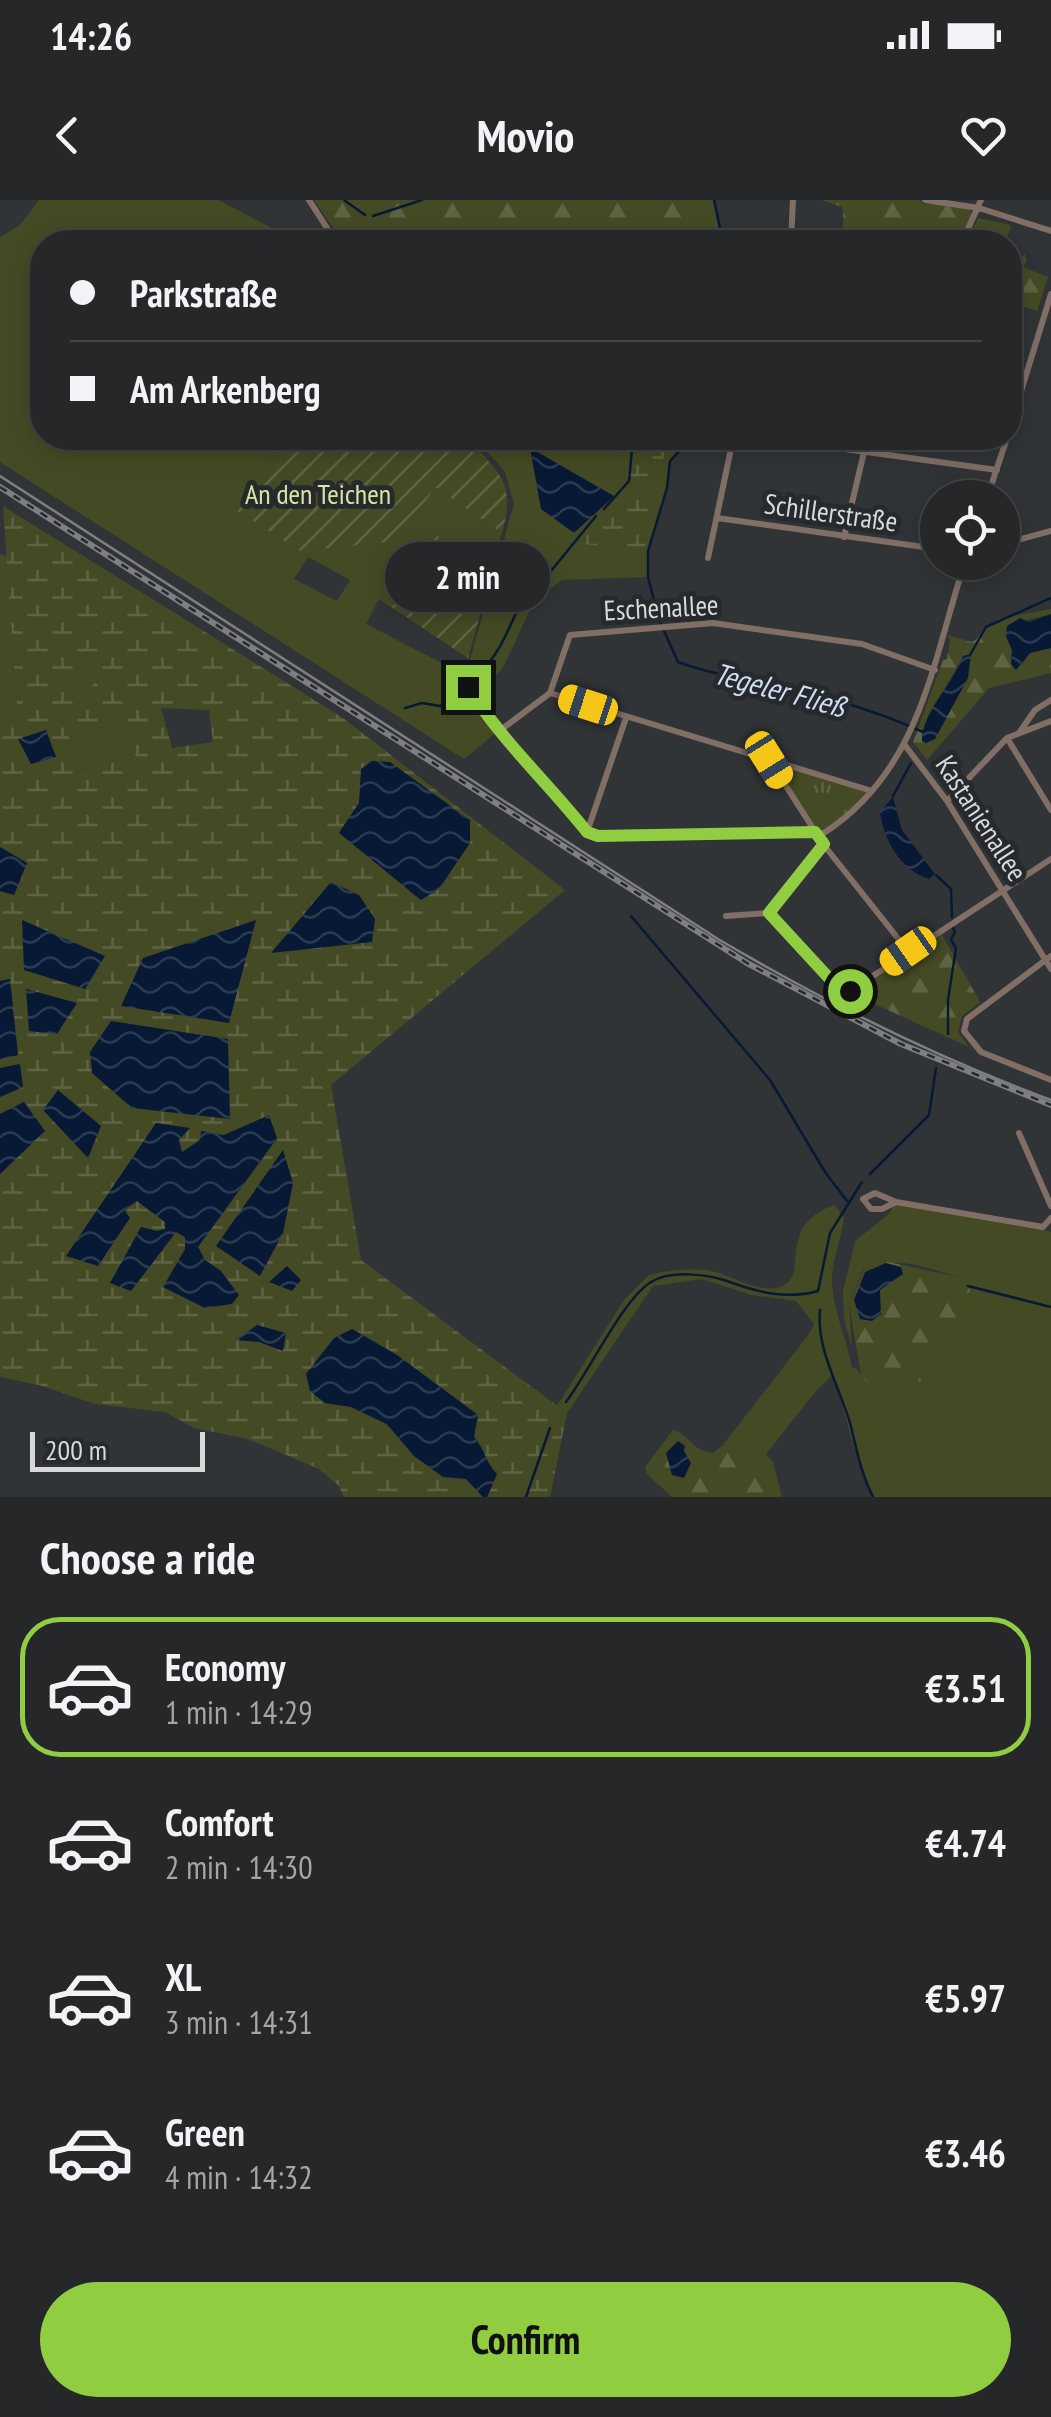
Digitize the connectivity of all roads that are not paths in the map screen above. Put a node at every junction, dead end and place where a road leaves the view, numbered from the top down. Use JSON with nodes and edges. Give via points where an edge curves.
{"nodes":[{"id":1,"x":309,"y":200,"type":"edge"},
{"id":2,"x":792,"y":200,"type":"edge"},
{"id":3,"x":924,"y":200,"type":"edge"},
{"id":4,"x":980,"y":204,"type":"edge"},
{"id":5,"x":328,"y":230,"type":"edge"},
{"id":6,"x":791,"y":230,"type":"edge"},
{"id":7,"x":968,"y":230,"type":"edge"},
{"id":8,"x":1051,"y":231,"type":"edge"},
{"id":9,"x":1051,"y":294,"type":"edge"},
{"id":10,"x":1022,"y":387,"type":"edge"},
{"id":11,"x":733,"y":450,"type":"edge"},
{"id":12,"x":850,"y":450,"type":"edge"},
{"id":13,"x":1003,"y":450,"type":"edge"},
{"id":14,"x":864,"y":452,"type":"junction"},
{"id":15,"x":996,"y":470,"type":"junction"},
{"id":16,"x":993,"y":480,"type":"edge"},
{"id":17,"x":718,"y":518,"type":"junction"},
{"id":18,"x":1051,"y":531,"type":"edge"},
{"id":19,"x":844,"y":537,"type":"junction"},
{"id":20,"x":1020,"y":539,"type":"edge"},
{"id":21,"x":920,"y":547,"type":"edge"},
{"id":22,"x":708,"y":558,"type":"dead end"},
{"id":23,"x":959,"y":580,"type":"edge"},
{"id":24,"x":936,"y":670,"type":"junction"},
{"id":25,"x":468,"y":687,"type":"dead end"},
{"id":26,"x":550,"y":693,"type":"junction"},
{"id":27,"x":1051,"y":700,"type":"edge"},
{"id":28,"x":626,"y":718,"type":"junction"},
{"id":29,"x":1051,"y":721,"type":"edge"},
{"id":30,"x":498,"y":732,"type":"junction"},
{"id":31,"x":1020,"y":734,"type":"junction"},
{"id":32,"x":1007,"y":738,"type":"junction"},
{"id":33,"x":904,"y":744,"type":"junction"},
{"id":34,"x":769,"y":760,"type":"junction"},
{"id":35,"x":872,"y":791,"type":"junction"},
{"id":36,"x":947,"y":801,"type":"junction"},
{"id":37,"x":1051,"y":810,"type":"edge"},
{"id":38,"x":587,"y":832,"type":"junction"},
{"id":39,"x":815,"y":832,"type":"junction"},
{"id":40,"x":824,"y":844,"type":"junction"},
{"id":41,"x":1051,"y":859,"type":"edge"},
{"id":42,"x":1001,"y":889,"type":"junction"},
{"id":43,"x":769,"y":913,"type":"junction"},
{"id":44,"x":726,"y":916,"type":"dead end"},
{"id":45,"x":908,"y":951,"type":"junction"},
{"id":46,"x":1048,"y":958,"type":"edge"},
{"id":47,"x":1051,"y":969,"type":"edge"},
{"id":48,"x":1051,"y":1080,"type":"edge"},
{"id":49,"x":1019,"y":1133,"type":"dead end"},
{"id":50,"x":896,"y":1202,"type":"dead end"},
{"id":51,"x":1051,"y":1206,"type":"edge"},
{"id":52,"x":1051,"y":1218,"type":"edge"},
{"id":53,"x":1047,"y":1229,"type":"edge"}],
"edges":[{"from":1,"to":5,"type":"street"},
{"from":2,"to":6,"type":"street"},
{"from":3,"to":4,"type":"street"},
{"from":4,"to":7,"type":"street"},
{"from":4,"to":8,"type":"street"},
{"from":9,"to":10,"type":"street"},
{"from":11,"to":17,"type":"street"},
{"from":12,"to":14,"type":"street"},
{"from":13,"to":15,"type":"street"},
{"from":14,"to":15,"type":"street"},
{"from":14,"to":19,"type":"street"},
{"from":15,"to":16,"type":"street"},
{"from":17,"to":19,"type":"street","name":"Schillerstraße"},
{"from":17,"to":22,"type":"street"},
{"from":18,"to":20,"type":"street"},
{"from":19,"to":21,"type":"street","name":"Schillerstraße"},
{"from":23,"to":24,"type":"street"},
{"from":24,"to":26,"type":"street","name":"Eschenallee","via":[[862,644],[713,623],[662,626],[570,635]]},
{"from":24,"to":33,"type":"street"},
{"from":25,"to":30,"type":"street"},
{"from":26,"to":28,"type":"street"},
{"from":26,"to":30,"type":"street"},
{"from":27,"to":31,"type":"street","via":[[1035,710]]},
{"from":28,"to":34,"type":"street"},
{"from":28,"to":38,"type":"street"},
{"from":29,"to":31,"type":"street"},
{"from":30,"to":38,"type":"street"},
{"from":31,"to":32,"type":"street"},
{"from":32,"to":36,"type":"street"},
{"from":32,"to":37,"type":"street"},
{"from":33,"to":35,"type":"street"},
{"from":33,"to":36,"type":"street","name":"Kastanienallee"},
{"from":34,"to":35,"type":"street"},
{"from":34,"to":39,"type":"street"},
{"from":35,"to":39,"type":"street","via":[[836,825]]},
{"from":36,"to":42,"type":"street","name":"Kastanienallee"},
{"from":38,"to":39,"type":"street"},
{"from":39,"to":40,"type":"street"},
{"from":40,"to":43,"type":"street"},
{"from":40,"to":45,"type":"street"},
{"from":41,"to":42,"type":"street"},
{"from":42,"to":45,"type":"street"},
{"from":42,"to":46,"type":"street","name":"Kastanienallee"},
{"from":43,"to":44,"type":"street"},
{"from":43,"to":45,"type":"street","via":[[840,990],[850,991]]},
{"from":46,"to":47,"type":"street","name":"Kastanienallee"},
{"from":46,"to":48,"type":"street","via":[[967,1019],[964,1031],[980,1052]]},
{"from":49,"to":51,"type":"street"},
{"from":50,"to":53,"type":"street"},
{"from":52,"to":53,"type":"street"}]}
